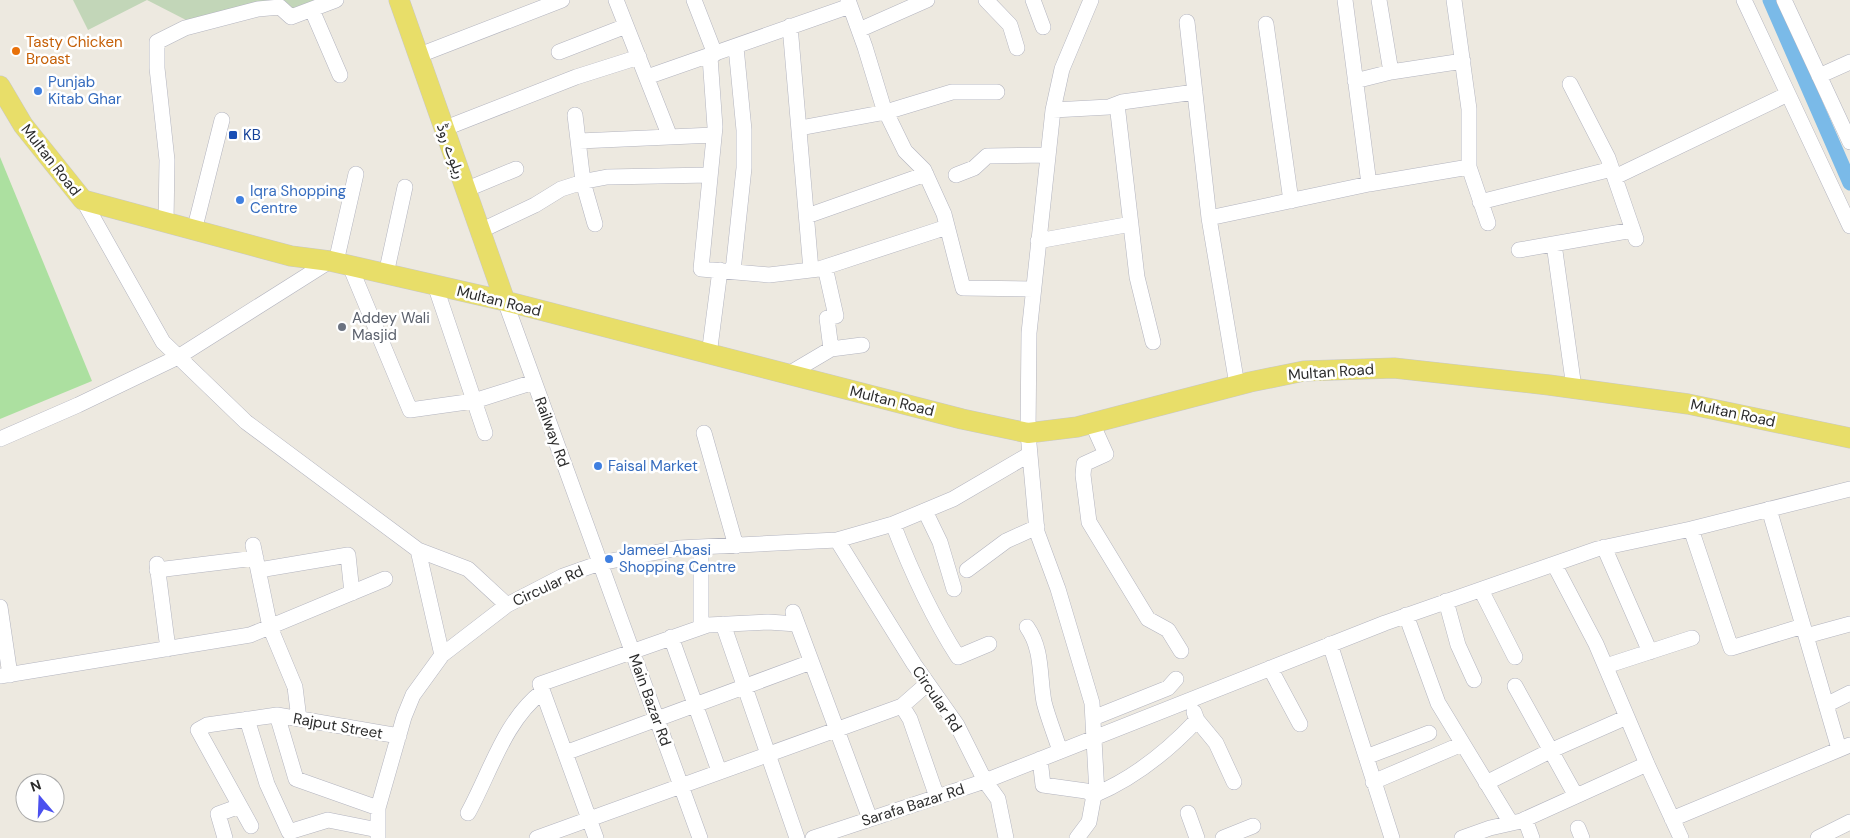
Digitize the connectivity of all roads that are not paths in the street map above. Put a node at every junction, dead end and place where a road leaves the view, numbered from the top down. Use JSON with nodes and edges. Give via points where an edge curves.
{"nodes":[{"id":1,"x":336,"y":0,"type":"edge"},
{"id":2,"x":398,"y":0,"type":"edge"},
{"id":3,"x":562,"y":0,"type":"edge"},
{"id":4,"x":616,"y":0,"type":"edge"},
{"id":5,"x":694,"y":0,"type":"edge"},
{"id":6,"x":927,"y":0,"type":"edge"},
{"id":7,"x":986,"y":0,"type":"edge"},
{"id":8,"x":1034,"y":0,"type":"edge"},
{"id":9,"x":1091,"y":0,"type":"edge"},
{"id":10,"x":1345,"y":0,"type":"edge"},
{"id":11,"x":1379,"y":0,"type":"edge"},
{"id":12,"x":1454,"y":0,"type":"edge"},
{"id":13,"x":1744,"y":0,"type":"edge"},
{"id":14,"x":1784,"y":0,"type":"edge"},
{"id":15,"x":849,"y":3,"type":"edge"},
{"id":16,"x":312,"y":10,"type":"junction"},
{"id":17,"x":1187,"y":22,"type":"dead end"},
{"id":18,"x":1266,"y":24,"type":"dead end"},
{"id":19,"x":626,"y":26,"type":"junction"},
{"id":20,"x":790,"y":26,"type":"junction"},
{"id":21,"x":1043,"y":27,"type":"dead end"},
{"id":22,"x":859,"y":30,"type":"junction"},
{"id":23,"x":736,"y":48,"type":"junction"},
{"id":24,"x":1017,"y":48,"type":"dead end"},
{"id":25,"x":559,"y":52,"type":"dead end"},
{"id":26,"x":417,"y":56,"type":"junction"},
{"id":27,"x":712,"y":56,"type":"junction"},
{"id":28,"x":639,"y":58,"type":"junction"},
{"id":29,"x":1463,"y":61,"type":"junction"},
{"id":30,"x":1850,"y":62,"type":"edge"},
{"id":31,"x":1392,"y":72,"type":"junction"},
{"id":32,"x":340,"y":76,"type":"dead end"},
{"id":33,"x":1819,"y":76,"type":"junction"},
{"id":34,"x":646,"y":77,"type":"junction"},
{"id":35,"x":1355,"y":82,"type":"junction"},
{"id":36,"x":1570,"y":84,"type":"dead end"},
{"id":37,"x":0,"y":86,"type":"edge"},
{"id":38,"x":997,"y":92,"type":"dead end"},
{"id":39,"x":1195,"y":92,"type":"junction"},
{"id":40,"x":1788,"y":94,"type":"junction"},
{"id":41,"x":1117,"y":104,"type":"junction"},
{"id":42,"x":1053,"y":110,"type":"junction"},
{"id":43,"x":886,"y":112,"type":"junction"},
{"id":44,"x":575,"y":115,"type":"dead end"},
{"id":45,"x":222,"y":120,"type":"dead end"},
{"id":46,"x":443,"y":128,"type":"junction"},
{"id":47,"x":800,"y":128,"type":"junction"},
{"id":48,"x":714,"y":135,"type":"junction"},
{"id":49,"x":670,"y":137,"type":"junction"},
{"id":50,"x":1850,"y":140,"type":"edge"},
{"id":51,"x":579,"y":141,"type":"junction"},
{"id":52,"x":1046,"y":155,"type":"junction"},
{"id":53,"x":1468,"y":167,"type":"junction"},
{"id":54,"x":516,"y":170,"type":"dead end"},
{"id":55,"x":1614,"y":173,"type":"junction"},
{"id":56,"x":356,"y":174,"type":"dead end"},
{"id":57,"x":926,"y":174,"type":"junction"},
{"id":58,"x":710,"y":175,"type":"junction"},
{"id":59,"x":956,"y":175,"type":"dead end"},
{"id":60,"x":583,"y":182,"type":"junction"},
{"id":61,"x":1368,"y":184,"type":"junction"},
{"id":62,"x":405,"y":187,"type":"dead end"},
{"id":63,"x":465,"y":190,"type":"junction"},
{"id":64,"x":83,"y":200,"type":"junction"},
{"id":65,"x":1291,"y":201,"type":"junction"},
{"id":66,"x":1480,"y":202,"type":"junction"},
{"id":67,"x":807,"y":216,"type":"junction"},
{"id":68,"x":1209,"y":218,"type":"junction"},
{"id":69,"x":166,"y":223,"type":"junction"},
{"id":70,"x":1488,"y":223,"type":"dead end"},
{"id":71,"x":595,"y":224,"type":"dead end"},
{"id":72,"x":1131,"y":224,"type":"junction"},
{"id":73,"x":1850,"y":226,"type":"edge"},
{"id":74,"x":946,"y":227,"type":"junction"},
{"id":75,"x":194,"y":231,"type":"junction"},
{"id":76,"x":480,"y":231,"type":"junction"},
{"id":77,"x":1038,"y":241,"type":"junction"},
{"id":78,"x":1554,"y":244,"type":"junction"},
{"id":79,"x":1519,"y":250,"type":"dead end"},
{"id":80,"x":339,"y":263,"type":"junction"},
{"id":81,"x":818,"y":268,"type":"junction"},
{"id":82,"x":726,"y":271,"type":"junction"},
{"id":83,"x":386,"y":274,"type":"junction"},
{"id":84,"x":435,"y":285,"type":"junction"},
{"id":85,"x":1034,"y":289,"type":"junction"},
{"id":86,"x":505,"y":301,"type":"junction"},
{"id":87,"x":1154,"y":342,"type":"dead end"},
{"id":88,"x":862,"y":345,"type":"dead end"},
{"id":89,"x":831,"y":349,"type":"junction"},
{"id":90,"x":708,"y":355,"type":"junction"},
{"id":91,"x":178,"y":357,"type":"junction"},
{"id":92,"x":787,"y":375,"type":"junction"},
{"id":93,"x":534,"y":382,"type":"junction"},
{"id":94,"x":1237,"y":386,"type":"junction"},
{"id":95,"x":1574,"y":388,"type":"junction"},
{"id":96,"x":474,"y":401,"type":"junction"},
{"id":97,"x":1092,"y":423,"type":"junction"},
{"id":98,"x":485,"y":432,"type":"dead end"},
{"id":99,"x":704,"y":433,"type":"dead end"},
{"id":100,"x":1028,"y":433,"type":"junction"},
{"id":101,"x":1850,"y":438,"type":"edge"},
{"id":102,"x":0,"y":439,"type":"edge"},
{"id":103,"x":1030,"y":454,"type":"junction"},
{"id":104,"x":1850,"y":489,"type":"edge"},
{"id":105,"x":1769,"y":509,"type":"junction"},
{"id":106,"x":925,"y":511,"type":"junction"},
{"id":107,"x":893,"y":524,"type":"junction"},
{"id":108,"x":1037,"y":527,"type":"junction"},
{"id":109,"x":1691,"y":529,"type":"junction"},
{"id":110,"x":837,"y":540,"type":"junction"},
{"id":111,"x":736,"y":546,"type":"junction"},
{"id":112,"x":701,"y":547,"type":"junction"},
{"id":113,"x":1604,"y":547,"type":"junction"},
{"id":114,"x":418,"y":550,"type":"junction"},
{"id":115,"x":256,"y":557,"type":"junction"},
{"id":116,"x":600,"y":563,"type":"junction"},
{"id":117,"x":1554,"y":564,"type":"junction"},
{"id":118,"x":968,"y":570,"type":"dead end"},
{"id":119,"x":385,"y":579,"type":"dead end"},
{"id":120,"x":954,"y":589,"type":"dead end"},
{"id":121,"x":1481,"y":590,"type":"junction"},
{"id":122,"x":352,"y":593,"type":"junction"},
{"id":123,"x":1446,"y":602,"type":"junction"},
{"id":124,"x":506,"y":605,"type":"junction"},
{"id":125,"x":0,"y":607,"type":"edge"},
{"id":126,"x":1406,"y":615,"type":"junction"},
{"id":127,"x":723,"y":624,"type":"junction"},
{"id":128,"x":1850,"y":624,"type":"edge"},
{"id":129,"x":270,"y":627,"type":"junction"},
{"id":130,"x":1027,"y":627,"type":"dead end"},
{"id":131,"x":701,"y":628,"type":"junction"},
{"id":132,"x":1804,"y":631,"type":"junction"},
{"id":133,"x":671,"y":637,"type":"junction"},
{"id":134,"x":1692,"y":638,"type":"dead end"},
{"id":135,"x":988,"y":644,"type":"dead end"},
{"id":136,"x":1330,"y":644,"type":"junction"},
{"id":137,"x":168,"y":649,"type":"junction"},
{"id":138,"x":632,"y":650,"type":"junction"},
{"id":139,"x":1181,"y":651,"type":"dead end"},
{"id":140,"x":1650,"y":652,"type":"junction"},
{"id":141,"x":442,"y":655,"type":"junction"},
{"id":142,"x":1515,"y":657,"type":"dead end"},
{"id":143,"x":811,"y":662,"type":"junction"},
{"id":144,"x":1606,"y":666,"type":"junction"},
{"id":145,"x":1270,"y":668,"type":"junction"},
{"id":146,"x":5,"y":676,"type":"edge"},
{"id":147,"x":1176,"y":679,"type":"dead end"},
{"id":148,"x":1474,"y":680,"type":"dead end"},
{"id":149,"x":927,"y":684,"type":"junction"},
{"id":150,"x":744,"y":686,"type":"junction"},
{"id":151,"x":1515,"y":686,"type":"dead end"},
{"id":152,"x":542,"y":692,"type":"junction"},
{"id":153,"x":1850,"y":693,"type":"edge"},
{"id":154,"x":1189,"y":700,"type":"junction"},
{"id":155,"x":695,"y":704,"type":"junction"},
{"id":156,"x":1826,"y":705,"type":"junction"},
{"id":157,"x":902,"y":706,"type":"junction"},
{"id":158,"x":277,"y":715,"type":"junction"},
{"id":159,"x":1627,"y":717,"type":"junction"},
{"id":160,"x":657,"y":718,"type":"junction"},
{"id":161,"x":1093,"y":718,"type":"junction"},
{"id":162,"x":299,"y":719,"type":"junction"},
{"id":163,"x":247,"y":720,"type":"junction"},
{"id":164,"x":1197,"y":720,"type":"junction"},
{"id":165,"x":1300,"y":724,"type":"dead end"},
{"id":166,"x":836,"y":729,"type":"junction"},
{"id":167,"x":1429,"y":733,"type":"dead end"},
{"id":168,"x":398,"y":736,"type":"junction"},
{"id":169,"x":1095,"y":736,"type":"junction"},
{"id":170,"x":1462,"y":744,"type":"junction"},
{"id":171,"x":1845,"y":747,"type":"edge"},
{"id":172,"x":1060,"y":751,"type":"junction"},
{"id":173,"x":1550,"y":751,"type":"junction"},
{"id":174,"x":565,"y":753,"type":"junction"},
{"id":175,"x":769,"y":754,"type":"junction"},
{"id":176,"x":1366,"y":757,"type":"junction"},
{"id":177,"x":1040,"y":758,"type":"junction"},
{"id":178,"x":1647,"y":764,"type":"junction"},
{"id":179,"x":719,"y":771,"type":"junction"},
{"id":180,"x":985,"y":781,"type":"junction"},
{"id":181,"x":1234,"y":782,"type":"dead end"},
{"id":182,"x":1373,"y":782,"type":"junction"},
{"id":183,"x":1486,"y":783,"type":"junction"},
{"id":184,"x":681,"y":784,"type":"junction"},
{"id":185,"x":1096,"y":794,"type":"junction"},
{"id":186,"x":1576,"y":796,"type":"junction"},
{"id":187,"x":938,"y":797,"type":"junction"},
{"id":188,"x":240,"y":806,"type":"junction"},
{"id":189,"x":378,"y":808,"type":"junction"},
{"id":190,"x":468,"y":813,"type":"dead end"},
{"id":191,"x":1188,"y":813,"type":"dead end"},
{"id":192,"x":590,"y":818,"type":"junction"},
{"id":193,"x":870,"y":819,"type":"junction"},
{"id":194,"x":1672,"y":819,"type":"junction"},
{"id":195,"x":1850,"y":822,"type":"edge"},
{"id":196,"x":250,"y":826,"type":"dead end"},
{"id":197,"x":1253,"y":826,"type":"dead end"},
{"id":198,"x":1512,"y":826,"type":"edge"},
{"id":199,"x":378,"y":834,"type":"edge"},
{"id":200,"x":1487,"y":834,"type":"edge"},
{"id":201,"x":225,"y":838,"type":"edge"},
{"id":202,"x":537,"y":838,"type":"edge"},
{"id":203,"x":596,"y":838,"type":"edge"},
{"id":204,"x":700,"y":838,"type":"edge"},
{"id":205,"x":798,"y":838,"type":"edge"},
{"id":206,"x":813,"y":838,"type":"edge"},
{"id":207,"x":1006,"y":838,"type":"edge"},
{"id":208,"x":1077,"y":838,"type":"edge"},
{"id":209,"x":1197,"y":838,"type":"edge"},
{"id":210,"x":1223,"y":838,"type":"edge"},
{"id":211,"x":1392,"y":838,"type":"edge"},
{"id":212,"x":1462,"y":838,"type":"edge"},
{"id":213,"x":1532,"y":838,"type":"edge"},
{"id":214,"x":1681,"y":838,"type":"edge"},
{"id":215,"x":1818,"y":838,"type":"edge"}],
"edges":[{"from":1,"to":16,"type":"street"},
{"from":2,"to":26,"type":"main road","name":"ریلوے روڈ"},
{"from":3,"to":26,"type":"street"},
{"from":4,"to":19,"type":"street"},
{"from":5,"to":27,"type":"street"},
{"from":6,"to":22,"type":"street"},
{"from":7,"to":24,"type":"street","via":[[1010,25]]},
{"from":8,"to":21,"type":"street"},
{"from":9,"to":42,"type":"street","via":[[1062,68]]},
{"from":10,"to":35,"type":"street"},
{"from":11,"to":31,"type":"street"},
{"from":12,"to":29,"type":"street"},
{"from":13,"to":40,"type":"street"},
{"from":14,"to":33,"type":"street"},
{"from":15,"to":20,"type":"street"},
{"from":15,"to":22,"type":"street"},
{"from":16,"to":32,"type":"street"},
{"from":16,"to":69,"type":"street","via":[[291,17],[280,7],[258,9],[185,28],[157,42],[167,160]]},
{"from":17,"to":39,"type":"street"},
{"from":18,"to":65,"type":"street"},
{"from":19,"to":25,"type":"street"},
{"from":19,"to":28,"type":"street"},
{"from":20,"to":23,"type":"street"},
{"from":20,"to":47,"type":"street"},
{"from":22,"to":43,"type":"street"},
{"from":23,"to":27,"type":"street"},
{"from":23,"to":82,"type":"street","via":[[744,130],[744,168]]},
{"from":26,"to":46,"type":"main road","name":"ریلوے روڈ"},
{"from":27,"to":34,"type":"street"},
{"from":27,"to":48,"type":"street"},
{"from":28,"to":34,"type":"street"},
{"from":28,"to":46,"type":"street","via":[[576,77]]},
{"from":29,"to":31,"type":"street"},
{"from":29,"to":53,"type":"street","via":[[1469,109]]},
{"from":30,"to":33,"type":"street"},
{"from":31,"to":35,"type":"street"},
{"from":33,"to":50,"type":"street"},
{"from":34,"to":49,"type":"street"},
{"from":35,"to":61,"type":"street"},
{"from":36,"to":55,"type":"street"},
{"from":37,"to":64,"type":"main road","name":"Multan Road","via":[[23,125]]},
{"from":38,"to":43,"type":"street","via":[[952,92]]},
{"from":39,"to":41,"type":"street"},
{"from":39,"to":68,"type":"street"},
{"from":40,"to":55,"type":"street"},
{"from":40,"to":73,"type":"street"},
{"from":41,"to":42,"type":"street"},
{"from":41,"to":72,"type":"street"},
{"from":42,"to":52,"type":"street"},
{"from":43,"to":47,"type":"street"},
{"from":43,"to":57,"type":"street","via":[[905,151]]},
{"from":44,"to":51,"type":"street"},
{"from":45,"to":75,"type":"street"},
{"from":46,"to":63,"type":"main road","name":"ریلوے روڈ"},
{"from":47,"to":67,"type":"street"},
{"from":48,"to":49,"type":"street"},
{"from":48,"to":58,"type":"street"},
{"from":49,"to":51,"type":"street"},
{"from":51,"to":60,"type":"street"},
{"from":52,"to":59,"type":"street","via":[[987,156],[974,168]]},
{"from":52,"to":77,"type":"street"},
{"from":53,"to":61,"type":"street"},
{"from":53,"to":66,"type":"street"},
{"from":54,"to":63,"type":"street"},
{"from":55,"to":66,"type":"street"},
{"from":55,"to":78,"type":"street","via":[[1635,235]]},
{"from":56,"to":80,"type":"street"},
{"from":57,"to":67,"type":"street"},
{"from":57,"to":74,"type":"street","via":[[944,214]]},
{"from":58,"to":60,"type":"street","via":[[607,177]]},
{"from":58,"to":82,"type":"street","via":[[701,268]]},
{"from":60,"to":71,"type":"street"},
{"from":60,"to":76,"type":"street","via":[[560,189],[535,205]]},
{"from":61,"to":65,"type":"street"},
{"from":62,"to":83,"type":"street"},
{"from":63,"to":76,"type":"main road","name":"ریلوے روڈ"},
{"from":64,"to":69,"type":"main road","name":"Multan Road"},
{"from":64,"to":91,"type":"street","via":[[163,342]]},
{"from":65,"to":68,"type":"street"},
{"from":66,"to":70,"type":"street"},
{"from":67,"to":81,"type":"street"},
{"from":68,"to":94,"type":"street"},
{"from":69,"to":75,"type":"main road","name":"Multan Road"},
{"from":72,"to":77,"type":"street"},
{"from":72,"to":87,"type":"street","via":[[1137,278]]},
{"from":74,"to":81,"type":"street"},
{"from":74,"to":85,"type":"street","via":[[963,288]]},
{"from":75,"to":80,"type":"main road","name":"Multan Road","via":[[291,256]]},
{"from":76,"to":86,"type":"main road","name":"ریلوے روڈ"},
{"from":77,"to":85,"type":"street"},
{"from":78,"to":79,"type":"street"},
{"from":78,"to":95,"type":"street"},
{"from":80,"to":83,"type":"main road","name":"Multan Road"},
{"from":80,"to":91,"type":"street"},
{"from":80,"to":96,"type":"street","via":[[410,410]]},
{"from":81,"to":82,"type":"street","via":[[769,275]]},
{"from":81,"to":89,"type":"street","via":[[836,316],[826,318]]},
{"from":82,"to":90,"type":"street"},
{"from":83,"to":84,"type":"main road","name":"Multan Road"},
{"from":84,"to":86,"type":"main road","name":"Multan Road"},
{"from":84,"to":96,"type":"street"},
{"from":85,"to":100,"type":"street","via":[[1029,333]]},
{"from":86,"to":90,"type":"main road","name":"Multan Road"},
{"from":86,"to":93,"type":"street","name":"Railway Rd"},
{"from":88,"to":89,"type":"street"},
{"from":89,"to":92,"type":"street"},
{"from":90,"to":92,"type":"main road","name":"Multan Road"},
{"from":91,"to":102,"type":"street"},
{"from":91,"to":114,"type":"street","via":[[246,422]]},
{"from":92,"to":100,"type":"main road","name":"Multan Road"},
{"from":93,"to":96,"type":"street"},
{"from":93,"to":116,"type":"street","name":"Railway Rd"},
{"from":94,"to":95,"type":"main road","name":"Multan Road","via":[[1304,371],[1394,368]]},
{"from":94,"to":97,"type":"main road","name":"Multan Road"},
{"from":95,"to":101,"type":"main road","name":"Multan Road","via":[[1688,404]]},
{"from":96,"to":98,"type":"street"},
{"from":97,"to":100,"type":"main road","name":"Multan Road"},
{"from":97,"to":139,"type":"street","via":[[1106,454],[1084,464],[1089,522],[1148,619],[1168,630]]},
{"from":99,"to":111,"type":"street"},
{"from":100,"to":103,"type":"street"},
{"from":103,"to":106,"type":"street","name":"Circular Rd","via":[[953,499]]},
{"from":103,"to":108,"type":"street"},
{"from":104,"to":105,"type":"street","name":"Sarafa Bazar Rd"},
{"from":105,"to":109,"type":"street","name":"Sarafa Bazar Rd"},
{"from":105,"to":132,"type":"street"},
{"from":106,"to":107,"type":"street","name":"Circular Rd"},
{"from":106,"to":120,"type":"street","via":[[940,542]]},
{"from":107,"to":110,"type":"street","name":"Circular Rd"},
{"from":107,"to":135,"type":"street","via":[[936,623],[958,657]]},
{"from":108,"to":118,"type":"street","via":[[1006,541]]},
{"from":108,"to":161,"type":"street","via":[[1092,702]]},
{"from":109,"to":113,"type":"street","name":"Sarafa Bazar Rd"},
{"from":109,"to":132,"type":"street","via":[[1732,648]]},
{"from":110,"to":111,"type":"street","name":"Circular Rd"},
{"from":110,"to":149,"type":"street","name":"Circular Rd"},
{"from":111,"to":112,"type":"street","name":"Circular Rd"},
{"from":112,"to":116,"type":"street","name":"Circular Rd"},
{"from":112,"to":131,"type":"street"},
{"from":113,"to":117,"type":"street","name":"Sarafa Bazar Rd"},
{"from":113,"to":140,"type":"street"},
{"from":114,"to":124,"type":"street","via":[[468,569]]},
{"from":114,"to":141,"type":"street"},
{"from":115,"to":122,"type":"street","via":[[348,555]]},
{"from":115,"to":129,"type":"street"},
{"from":115,"to":137,"type":"street","via":[[157,567]]},
{"from":116,"to":124,"type":"street","name":"Circular Rd","via":[[556,579]]},
{"from":116,"to":138,"type":"street","name":"Main Bazar Rd"},
{"from":117,"to":121,"type":"street","name":"Sarafa Bazar Rd"},
{"from":117,"to":144,"type":"street"},
{"from":119,"to":122,"type":"street"},
{"from":121,"to":123,"type":"street","name":"Sarafa Bazar Rd"},
{"from":121,"to":142,"type":"street"},
{"from":122,"to":129,"type":"street"},
{"from":123,"to":126,"type":"street","name":"Sarafa Bazar Rd"},
{"from":123,"to":148,"type":"street","via":[[1458,645]]},
{"from":124,"to":141,"type":"street","name":"Circular Rd"},
{"from":125,"to":146,"type":"street"},
{"from":126,"to":136,"type":"street","name":"Sarafa Bazar Rd"},
{"from":126,"to":170,"type":"street","via":[[1438,703]]},
{"from":127,"to":131,"type":"street"},
{"from":127,"to":143,"type":"street","via":[[795,618]]},
{"from":127,"to":150,"type":"street"},
{"from":128,"to":132,"type":"street"},
{"from":129,"to":137,"type":"street","via":[[250,635]]},
{"from":129,"to":162,"type":"street","via":[[295,687]]},
{"from":130,"to":172,"type":"street","via":[[1035,638],[1040,655],[1045,704]]},
{"from":131,"to":133,"type":"street"},
{"from":132,"to":156,"type":"street"},
{"from":133,"to":138,"type":"street"},
{"from":133,"to":155,"type":"street"},
{"from":134,"to":140,"type":"street"},
{"from":136,"to":145,"type":"street","name":"Sarafa Bazar Rd"},
{"from":136,"to":176,"type":"street"},
{"from":137,"to":146,"type":"street"},
{"from":138,"to":152,"type":"street","via":[[540,684]]},
{"from":138,"to":160,"type":"street","name":"Main Bazar Rd"},
{"from":140,"to":144,"type":"street"},
{"from":141,"to":168,"type":"street","name":"Circular Rd","via":[[413,695]]},
{"from":143,"to":150,"type":"street"},
{"from":143,"to":166,"type":"street"},
{"from":144,"to":159,"type":"street"},
{"from":145,"to":154,"type":"street","name":"Sarafa Bazar Rd"},
{"from":145,"to":165,"type":"street"},
{"from":147,"to":161,"type":"street","via":[[1168,688]]},
{"from":149,"to":157,"type":"street"},
{"from":149,"to":180,"type":"street","name":"Circular Rd","via":[[957,724]]},
{"from":150,"to":155,"type":"street"},
{"from":150,"to":175,"type":"street"},
{"from":151,"to":173,"type":"street"},
{"from":152,"to":174,"type":"street"},
{"from":152,"to":190,"type":"street","via":[[517,716]]},
{"from":153,"to":156,"type":"street"},
{"from":154,"to":164,"type":"street"},
{"from":154,"to":169,"type":"street","name":"Sarafa Bazar Rd"},
{"from":155,"to":160,"type":"street"},
{"from":155,"to":179,"type":"street"},
{"from":156,"to":171,"type":"street"},
{"from":157,"to":166,"type":"street"},
{"from":157,"to":187,"type":"street","via":[[910,719]]},
{"from":158,"to":162,"type":"street","name":"Rajput Street"},
{"from":158,"to":163,"type":"street","name":"Rajput Street"},
{"from":158,"to":189,"type":"street","name":"Rajput Street","via":[[296,779]]},
{"from":159,"to":173,"type":"street"},
{"from":159,"to":178,"type":"street"},
{"from":160,"to":174,"type":"street"},
{"from":160,"to":184,"type":"street","name":"Main Bazar Rd"},
{"from":161,"to":169,"type":"street"},
{"from":162,"to":168,"type":"street","name":"Rajput Street"},
{"from":163,"to":188,"type":"street","name":"Rajput Street","via":[[207,725],[198,730]]},
{"from":163,"to":199,"type":"street","via":[[267,784],[289,832],[328,820]]},
{"from":164,"to":181,"type":"street","via":[[1216,743]]},
{"from":164,"to":185,"type":"street","via":[[1171,747],[1134,775],[1114,788]]},
{"from":166,"to":175,"type":"street"},
{"from":166,"to":193,"type":"street"},
{"from":167,"to":176,"type":"street"},
{"from":168,"to":189,"type":"street","name":"Circular Rd"},
{"from":169,"to":172,"type":"street","name":"Sarafa Bazar Rd"},
{"from":169,"to":185,"type":"street"},
{"from":170,"to":182,"type":"street"},
{"from":170,"to":183,"type":"street"},
{"from":171,"to":194,"type":"street"},
{"from":172,"to":177,"type":"street","name":"Sarafa Bazar Rd"},
{"from":173,"to":183,"type":"street"},
{"from":173,"to":186,"type":"street"},
{"from":174,"to":192,"type":"street"},
{"from":175,"to":179,"type":"street"},
{"from":175,"to":205,"type":"street"},
{"from":176,"to":182,"type":"street"},
{"from":177,"to":180,"type":"street","name":"Sarafa Bazar Rd"},
{"from":177,"to":185,"type":"street","via":[[1044,785]]},
{"from":178,"to":186,"type":"street"},
{"from":178,"to":194,"type":"street"},
{"from":179,"to":184,"type":"street"},
{"from":180,"to":187,"type":"street","name":"Sarafa Bazar Rd"},
{"from":180,"to":207,"type":"street","name":"Circular Rd","via":[[998,799]]},
{"from":182,"to":211,"type":"street"},
{"from":183,"to":198,"type":"street"},
{"from":184,"to":192,"type":"street"},
{"from":184,"to":204,"type":"street","name":"Main Bazar Rd"},
{"from":185,"to":208,"type":"street","via":[[1089,822]]},
{"from":186,"to":198,"type":"street"},
{"from":187,"to":193,"type":"street","name":"Sarafa Bazar Rd"},
{"from":188,"to":196,"type":"street"},
{"from":188,"to":201,"type":"street","via":[[218,814]]},
{"from":189,"to":199,"type":"street","name":"Circular Rd"},
{"from":191,"to":209,"type":"street"},
{"from":192,"to":202,"type":"street"},
{"from":192,"to":203,"type":"street"},
{"from":193,"to":206,"type":"street","name":"Sarafa Bazar Rd"},
{"from":194,"to":214,"type":"street"},
{"from":195,"to":215,"type":"street"},
{"from":197,"to":210,"type":"street"},
{"from":198,"to":200,"type":"street"},
{"from":198,"to":213,"type":"street"},
{"from":200,"to":212,"type":"street"}]}
